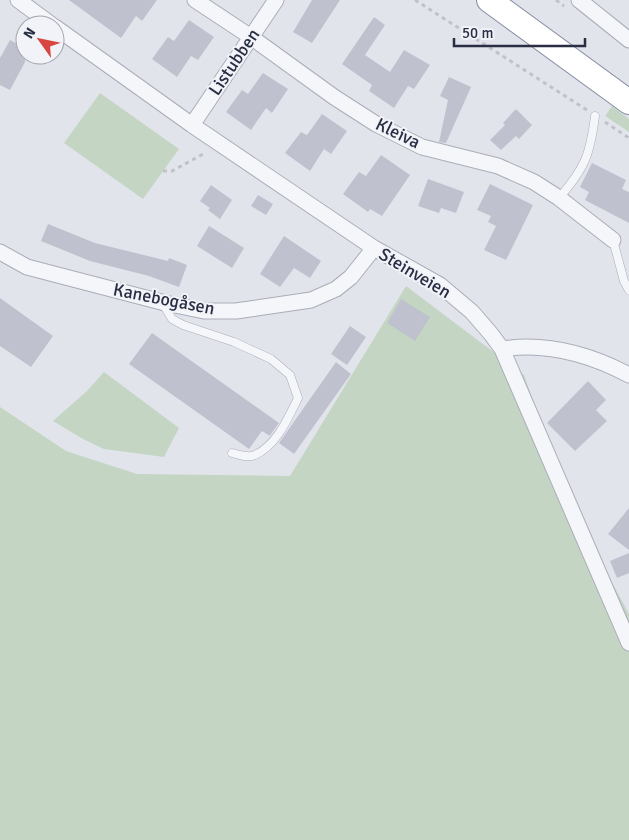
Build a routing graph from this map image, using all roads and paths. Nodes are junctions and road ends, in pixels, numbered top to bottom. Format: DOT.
graph roads {
  1 [pos="18,0"];
  2 [pos="195,0"];
  3 [pos="276,0"];
  4 [pos="415,0"];
  5 [pos="489,0"];
  6 [pos="579,0"];
  7 [pos="39,15"];
  8 [pos="65,34"];
  9 [pos="251,37"];
  10 [pos="629,40"];
  11 [pos="629,102"];
  12 [pos="595,116"];
  13 [pos="192,124"];
  14 [pos="629,138"];
  15 [pos="216,141"];
  16 [pos="163,171"];
  17 [pos="559,198"];
  18 [pos="613,240"];
  19 [pos="374,248"];
  20 [pos="0,252"];
  21 [pos="629,290"];
  22 [pos="165,303"];
  23 [pos="502,349"];
  24 [pos="629,375"];
  25 [pos="232,453"];
  26 [pos="629,643"];
  1 -- 7 [label="street, Steinveien"];
  2 -- 9 [label="street, Kleiva"];
  3 -- 9 [label="street, Listubben"];
  4 -- 12 [label="path"];
  5 -- 11 [label="highway"];
  6 -- 10 [label="street"];
  8 -- 13 [label="street, Steinveien"];
  9 -- 13 [label="street, Listubben"];
  9 -- 17 [label="street, Kleiva"];
  12 -- 14 [label="path"];
  12 -- 17 [label="lane"];
  13 -- 15 [label="street, Steinveien"];
  15 -- 16 [label="path"];
  15 -- 19 [label="street, Steinveien"];
  17 -- 18 [label="street, Kleiva"];
  18 -- 21 [label="lane"];
  19 -- 22 [label="street, Kanebogåsen"];
  19 -- 23 [label="street, Steinveien"];
  20 -- 22 [label="street, Kanebogåsen"];
  22 -- 25 [label="lane"];
  23 -- 24 [label="street"];
  23 -- 26 [label="street, Steinveien"];
}
